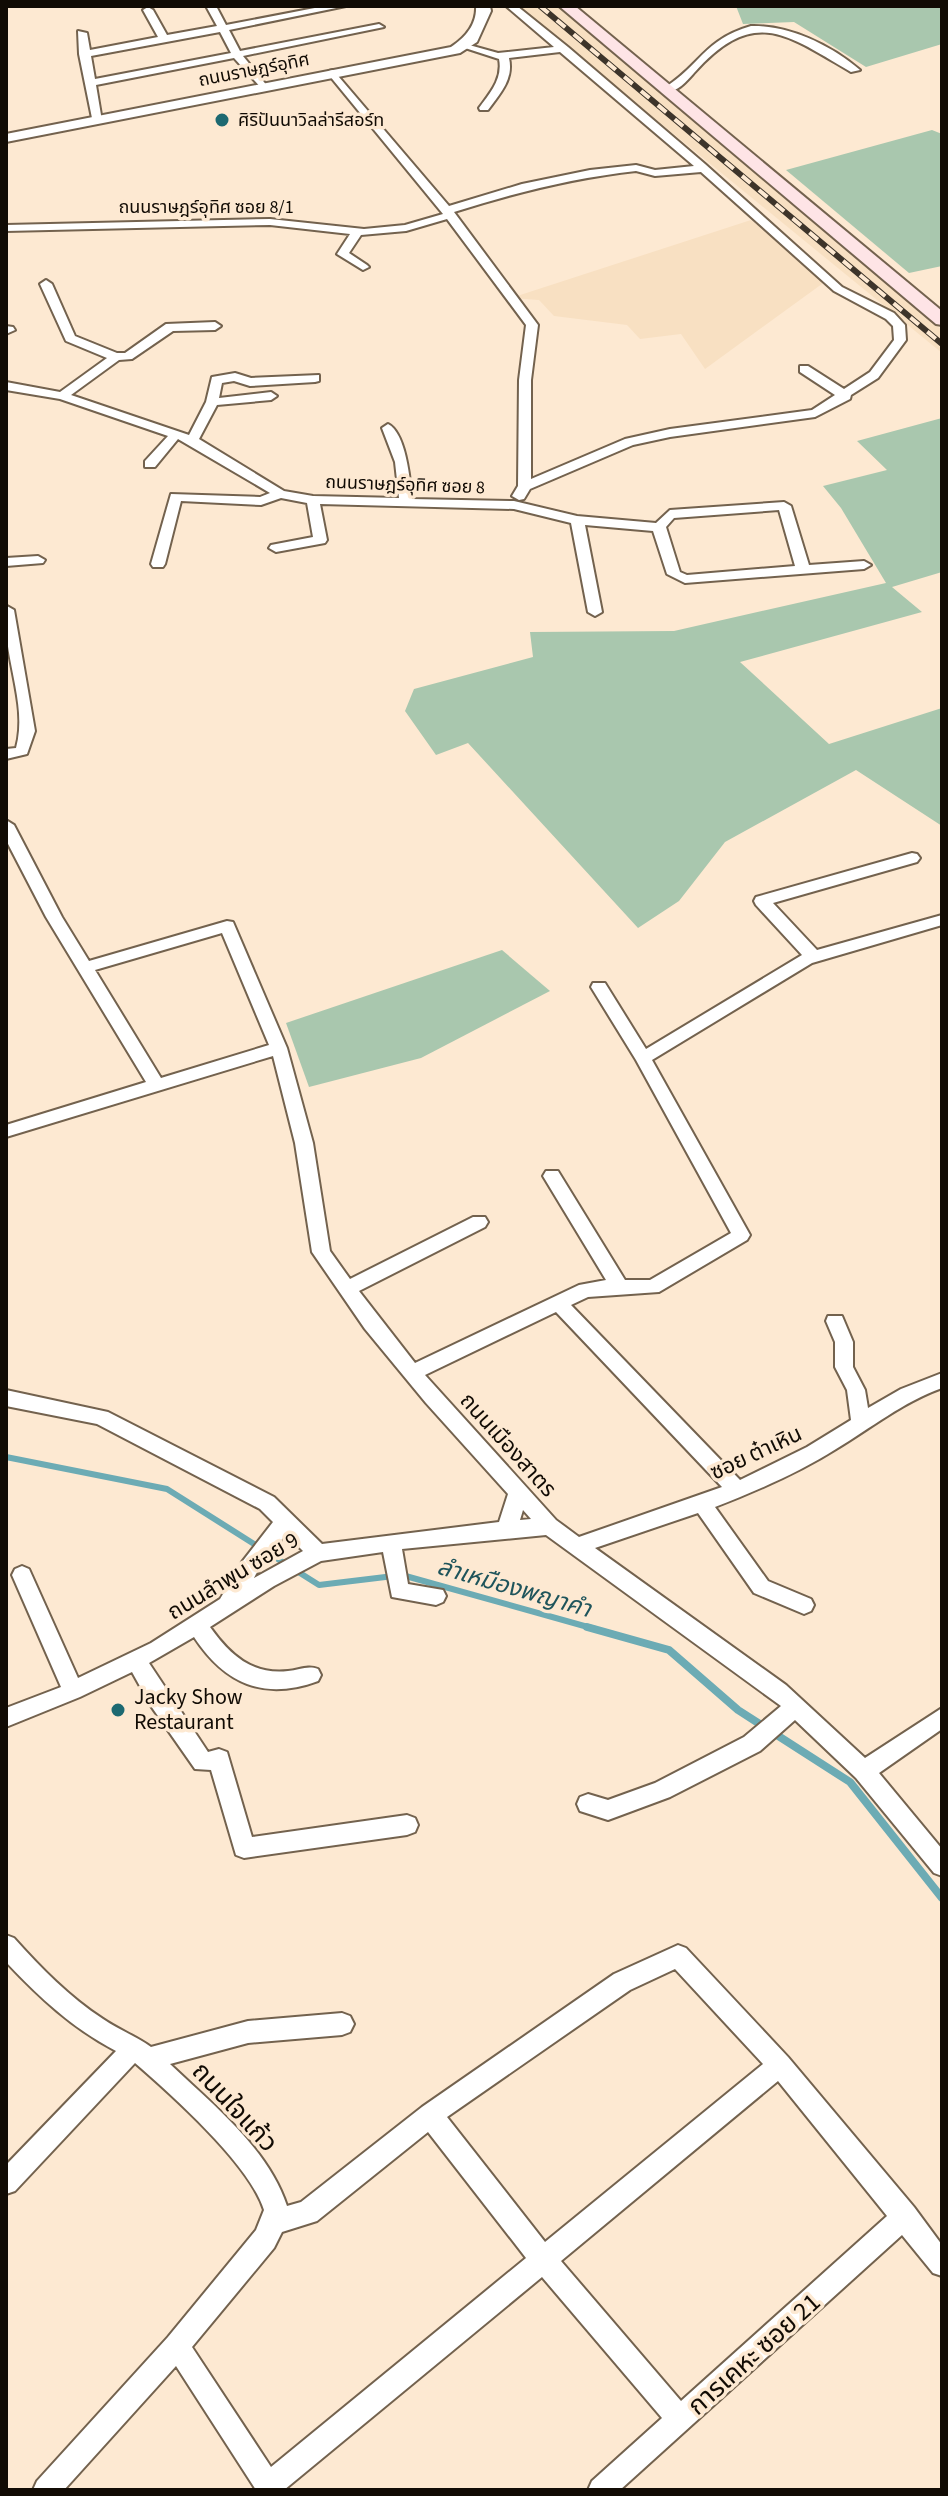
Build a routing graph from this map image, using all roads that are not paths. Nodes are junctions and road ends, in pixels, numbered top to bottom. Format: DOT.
graph roads {
  1 [pos="211,6"];
  2 [pos="341,6"];
  3 [pos="483,6"];
  4 [pos="511,6"];
  5 [pos="566,6"];
  6 [pos="148,10"];
  7 [pos="379,27"];
  8 [pos="225,28"];
  9 [pos="82,33"];
  10 [pos="164,39"];
  11 [pos="466,45"];
  12 [pos="564,49"];
  13 [pos="84,54"];
  14 [pos="237,55"];
  15 [pos="503,55"];
  16 [pos="855,70"];
  17 [pos="333,73"];
  18 [pos="90,83"];
  19 [pos="263,87"];
  20 [pos="668,90"];
  21 [pos="484,108"];
  22 [pos="97,121"];
  23 [pos="6,138"];
  24 [pos="703,168"];
  25 [pos="448,213"];
  26 [pos="6,228"];
  27 [pos="357,232"];
  28 [pos="363,267"];
  29 [pos="46,284"];
  30 [pos="941,318"];
  31 [pos="215,326"];
  32 [pos="116,357"];
  33 [pos="804,369"];
  34 [pos="315,378"];
  35 [pos="6,386"];
  36 [pos="62,396"];
  37 [pos="271,396"];
  38 [pos="846,396"];
  39 [pos="212,402"];
  40 [pos="388,428"];
  41 [pos="176,434"];
  42 [pos="192,440"];
  43 [pos="150,464"];
  44 [pos="525,486"];
  45 [pos="280,494"];
  46 [pos="313,500"];
  47 [pos="406,503"];
  48 [pos="514,505"];
  49 [pos="577,520"];
  50 [pos="659,527"];
  51 [pos="276,548"];
  52 [pos="38,560"];
  53 [pos="6,562"];
  54 [pos="158,564"];
  55 [pos="864,565"];
  56 [pos="803,569"];
  57 [pos="7,610"];
  58 [pos="595,612"];
  59 [pos="6,754"];
  60 [pos="6,825"];
  61 [pos="912,858"];
  62 [pos="942,920"];
  63 [pos="814,957"];
  64 [pos="84,968"];
  65 [pos="599,987"];
  66 [pos="279,1048"];
  67 [pos="643,1058"];
  68 [pos="157,1086"];
  69 [pos="8,1126"];
  70 [pos="552,1176"];
  71 [pos="479,1222"];
  72 [pos="620,1287"];
  73 [pos="348,1288"];
  74 [pos="558,1303"];
  75 [pos="835,1321"];
  76 [pos="412,1373"];
  77 [pos="942,1380"];
  78 [pos="6,1398"];
  79 [pos="861,1422"];
  80 [pos="738,1491"];
  81 [pos="518,1492"];
  82 [pos="702,1504"];
  83 [pos="285,1521"];
  84 [pos="549,1526"];
  85 [pos="507,1530"];
  86 [pos="391,1543"];
  87 [pos="579,1545"];
  88 [pos="318,1553"];
  89 [pos="22,1575"];
  90 [pos="436,1596"];
  91 [pos="804,1605"];
  92 [pos="226,1606"];
  93 [pos="197,1624"];
  94 [pos="137,1660"];
  95 [pos="311,1675"];
  96 [pos="73,1691"];
  97 [pos="791,1712"];
  98 [pos="942,1717"];
  99 [pos="6,1718"];
  100 [pos="864,1771"];
  101 [pos="588,1804"];
  102 [pos="407,1825"];
  103 [pos="942,1866"];
  104 [pos="6,1946"];
  105 [pos="342,2024"];
  106 [pos="142,2053"];
  107 [pos="780,2065"];
  108 [pos="430,2115"];
  109 [pos="6,2182"];
  110 [pos="905,2216"];
  111 [pos="274,2222"];
  112 [pos="543,2259"];
  113 [pos="942,2264"];
  114 [pos="177,2346"];
  115 [pos="681,2420"];
  116 [pos="617,2485"];
  117 [pos="270,2488"];
  118 [pos="46,2490"];
  1 -- 8 [label="street"];
  2 -- 8 [label="street"];
  3 -- 11 [label="street"];
  4 -- 12 [label="street"];
  5 -- 20 [label="main road"];
  6 -- 10 [label="street"];
  7 -- 14 [label="street"];
  8 -- 10 [label="street"];
  8 -- 14 [label="street"];
  9 -- 13 [label="street"];
  10 -- 13 [label="street"];
  11 -- 15 [label="street"];
  11 -- 17 [label="street, ถนนราษฎร์อุทิศ"];
  12 -- 15 [label="street"];
  12 -- 24 [label="street"];
  13 -- 18 [label="street"];
  14 -- 18 [label="street"];
  14 -- 19 [label="street"];
  15 -- 21 [label="street"];
  16 -- 20 [label="street"];
  17 -- 19 [label="street, ถนนราษฎร์อุทิศ"];
  17 -- 25 [label="street"];
  18 -- 22 [label="street"];
  19 -- 22 [label="street, ถนนราษฎร์อุทิศ"];
  20 -- 30 [label="main road"];
  22 -- 23 [label="street, ถนนราษฎร์อุทิศ"];
  24 -- 25 [label="street, ถนนราษฎร์อุทิศ ซอย 8/1"];
  24 -- 38 [label="street"];
  25 -- 27 [label="street, ถนนราษฎร์อุทิศ ซอย 8/1"];
  25 -- 44 [label="street"];
  26 -- 27 [label="street, ถนนราษฎร์อุทิศ ซอย 8/1"];
  27 -- 28 [label="street"];
  29 -- 32 [label="street"];
  31 -- 32 [label="street"];
  32 -- 36 [label="street"];
  33 -- 38 [label="street"];
  34 -- 39 [label="street"];
  35 -- 36 [label="street, ถนนราษฎร์อุทิศ ซอย 8"];
  36 -- 41 [label="street, ถนนราษฎร์อุทิศ ซอย 8"];
  37 -- 39 [label="street"];
  38 -- 44 [label="street"];
  39 -- 42 [label="street"];
  40 -- 47 [label="street"];
  41 -- 42 [label="street, ถนนราษฎร์อุทิศ ซอย 8"];
  41 -- 43 [label="street"];
  42 -- 45 [label="street, ถนนราษฎร์อุทิศ ซอย 8"];
  44 -- 48 [label="street, ถนนราษฎร์อุทิศ ซอย 8"];
  45 -- 46 [label="street, ถนนราษฎร์อุทิศ ซอย 8"];
  45 -- 54 [label="street"];
  46 -- 47 [label="street, ถนนราษฎร์อุทิศ ซอย 8"];
  46 -- 51 [label="street"];
  47 -- 48 [label="street, ถนนราษฎร์อุทิศ ซอย 8"];
  48 -- 49 [label="street"];
  49 -- 50 [label="street"];
  49 -- 58 [label="street"];
  50 -- 56 [label="street"];
  50 -- 56 [label="street"];
  52 -- 53 [label="street"];
  55 -- 56 [label="street"];
  57 -- 59 [label="street"];
  60 -- 64 [label="street"];
  61 -- 63 [label="street"];
  62 -- 63 [label="street"];
  63 -- 67 [label="street"];
  64 -- 66 [label="street, ถนนเมืองสาตร"];
  64 -- 68 [label="street"];
  65 -- 67 [label="street"];
  66 -- 68 [label="street"];
  66 -- 73 [label="street, ถนนเมืองสาตร"];
  67 -- 72 [label="street"];
  68 -- 69 [label="street"];
  70 -- 72 [label="street"];
  71 -- 73 [label="street"];
  72 -- 74 [label="street"];
  73 -- 76 [label="street, ถนนเมืองสาตร"];
  74 -- 76 [label="street"];
  74 -- 80 [label="street"];
  75 -- 79 [label="street"];
  76 -- 81 [label="street, ถนนเมืองสาตร"];
  77 -- 79 [label="street, ซอย ต๋าเหิน"];
  78 -- 83 [label="street"];
  79 -- 80 [label="street, ซอย ต๋าเหิน"];
  80 -- 82 [label="street, ซอย ต๋าเหิน"];
  81 -- 84 [label="street, ถนนเมืองสาตร"];
  81 -- 85 [label="street"];
  82 -- 87 [label="street, ซอย ต๋าเหิน"];
  82 -- 91 [label="street"];
  83 -- 88 [label="street"];
  83 -- 92 [label="street"];
  84 -- 85 [label="street, ถนนลำพูน ซอย 9"];
  84 -- 87 [label="street, ถนนเมืองสาตร"];
  85 -- 86 [label="street, ถนนลำพูน ซอย 9"];
  86 -- 88 [label="street, ถนนลำพูน ซอย 9"];
  86 -- 90 [label="street"];
  87 -- 97 [label="street, ถนนเมืองสาตร"];
  88 -- 92 [label="street, ถนนลำพูน ซอย 9"];
  89 -- 96 [label="street"];
  92 -- 93 [label="street, ถนนลำพูน ซอย 9"];
  93 -- 94 [label="street, ถนนลำพูน ซอย 9"];
  93 -- 95 [label="street"];
  94 -- 96 [label="street, ถนนลำพูน ซอย 9"];
  94 -- 102 [label="street"];
  96 -- 99 [label="street, ถนนลำพูน ซอย 9"];
  97 -- 100 [label="street, ถนนเมืองสาตร"];
  97 -- 101 [label="street"];
  98 -- 100 [label="street"];
  100 -- 103 [label="street, ถนนเมืองสาตร"];
  104 -- 106 [label="street, ถนนใจแก้ว"];
  105 -- 106 [label="street"];
  106 -- 109 [label="street"];
  106 -- 111 [label="street, ถนนใจแก้ว"];
  107 -- 108 [label="street"];
  107 -- 110 [label="street"];
  107 -- 112 [label="street"];
  108 -- 111 [label="street"];
  108 -- 112 [label="street"];
  110 -- 113 [label="street"];
  110 -- 115 [label="street, การเคหะ ซอย 21"];
  111 -- 114 [label="street"];
  112 -- 115 [label="street"];
  112 -- 117 [label="street"];
  114 -- 117 [label="street"];
  114 -- 118 [label="street"];
  115 -- 116 [label="street, การเคหะ ซอย 21"];
}
